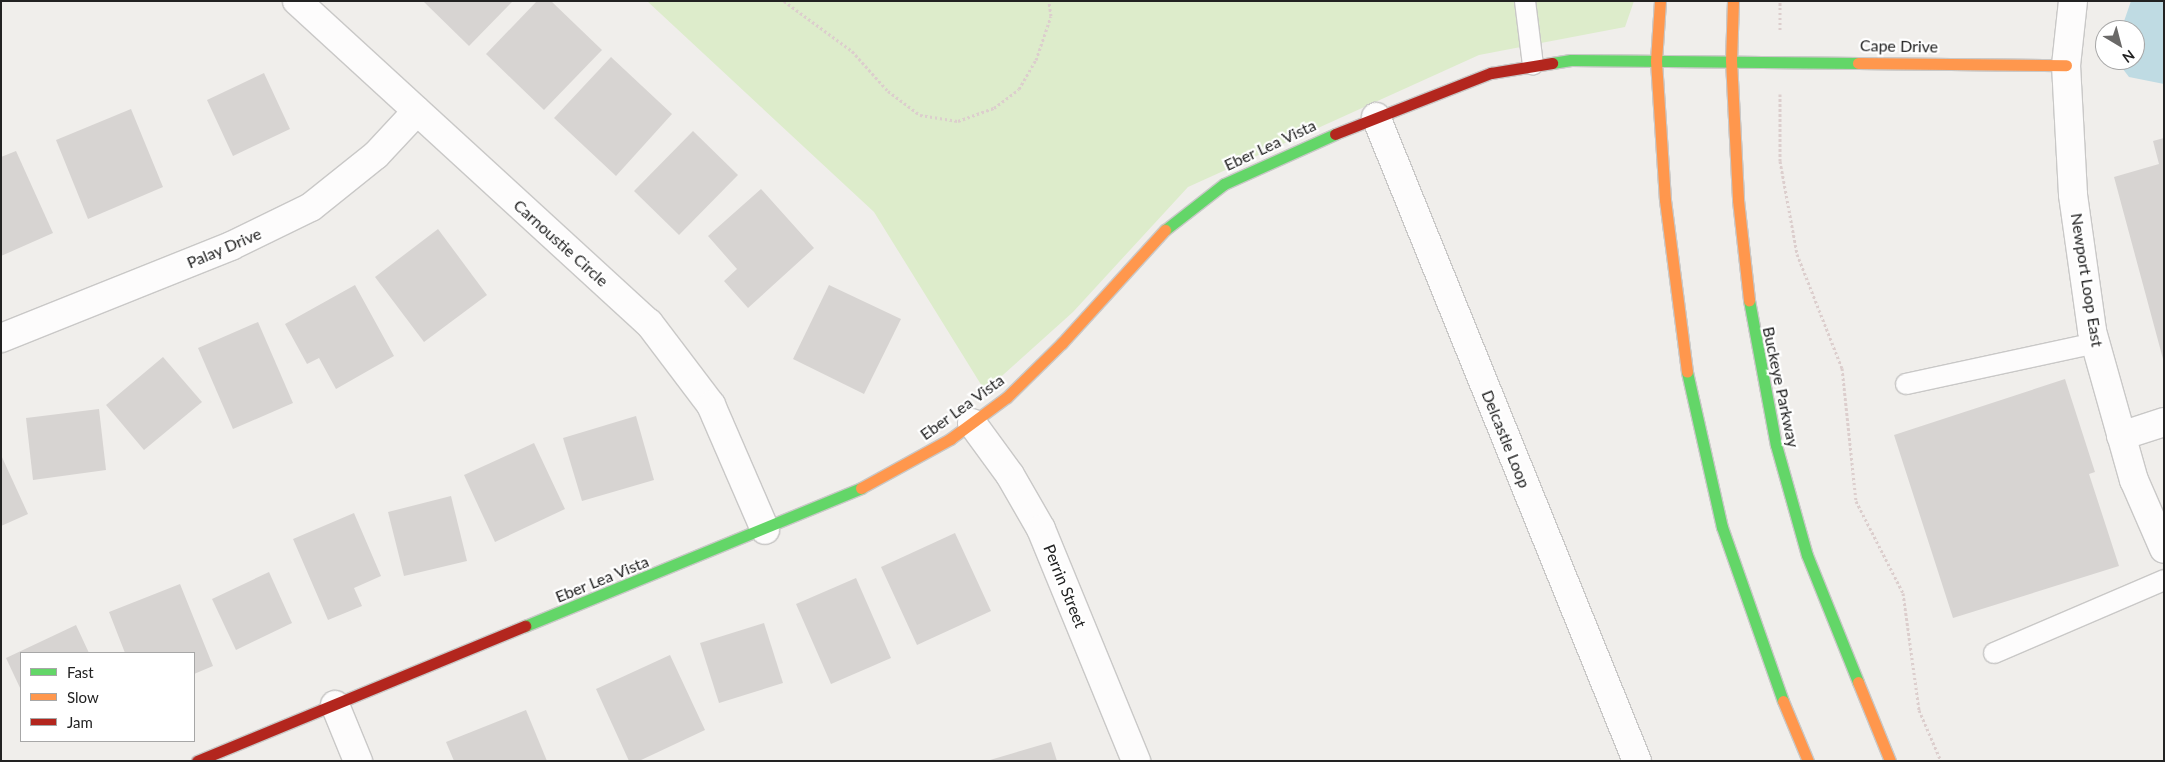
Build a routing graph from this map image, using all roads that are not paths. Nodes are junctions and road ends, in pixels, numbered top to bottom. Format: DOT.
graph roads {
  1 [pos="298,1"];
  2 [pos="1525,1"];
  3 [pos="1660,1"];
  4 [pos="1733,1"];
  5 [pos="2073,1"];
  6 [pos="1731,60"];
  7 [pos="1656,61"];
  8 [pos="1534,65"];
  9 [pos="2066,65"];
  10 [pos="417,111"];
  11 [pos="1376,117"];
  12 [pos="1,338"];
  13 [pos="2095,343"];
  14 [pos="1906,384"];
  15 [pos="2164,422"];
  16 [pos="972,423"];
  17 [pos="2121,436"];
  18 [pos="765,530"];
  19 [pos="2164,549"];
  20 [pos="2164,580"];
  21 [pos="1994,653"];
  22 [pos="335,705"];
  23 [pos="198,761"];
  24 [pos="358,761"];
  25 [pos="1136,761"];
  26 [pos="1637,761"];
  27 [pos="1808,761"];
  28 [pos="1890,761"];
  1 -- 10 [label="street, Carnoustie Circle"];
  2 -- 8 [label="lane"];
  3 -- 7 [label="street"];
  4 -- 6 [label="street, Buckeye Parkway"];
  5 -- 9 [label="street, Newport Loop East"];
  6 -- 7 [label="street, Eber Lea Vista"];
  6 -- 9 [label="street, Cape Drive"];
  6 -- 28 [label="street, Buckeye Parkway"];
  7 -- 8 [label="street, Eber Lea Vista"];
  7 -- 27 [label="street"];
  8 -- 11 [label="street, Eber Lea Vista"];
  9 -- 13 [label="street, Newport Loop East"];
  10 -- 12 [label="street, Palay Drive"];
  10 -- 18 [label="street, Carnoustie Circle"];
  11 -- 16 [label="street, Eber Lea Vista"];
  11 -- 26 [label="street, Delcastle Loop"];
  13 -- 14 [label="lane"];
  13 -- 17 [label="street, Newport Loop East"];
  15 -- 17 [label="street"];
  16 -- 18 [label="street, Eber Lea Vista"];
  16 -- 25 [label="street, Perrin Street"];
  17 -- 19 [label="street, Newport Loop East"];
  18 -- 22 [label="street, Eber Lea Vista"];
  20 -- 21 [label="lane"];
  22 -- 23 [label="street, Eber Lea Vista"];
  22 -- 24 [label="street"];
}
